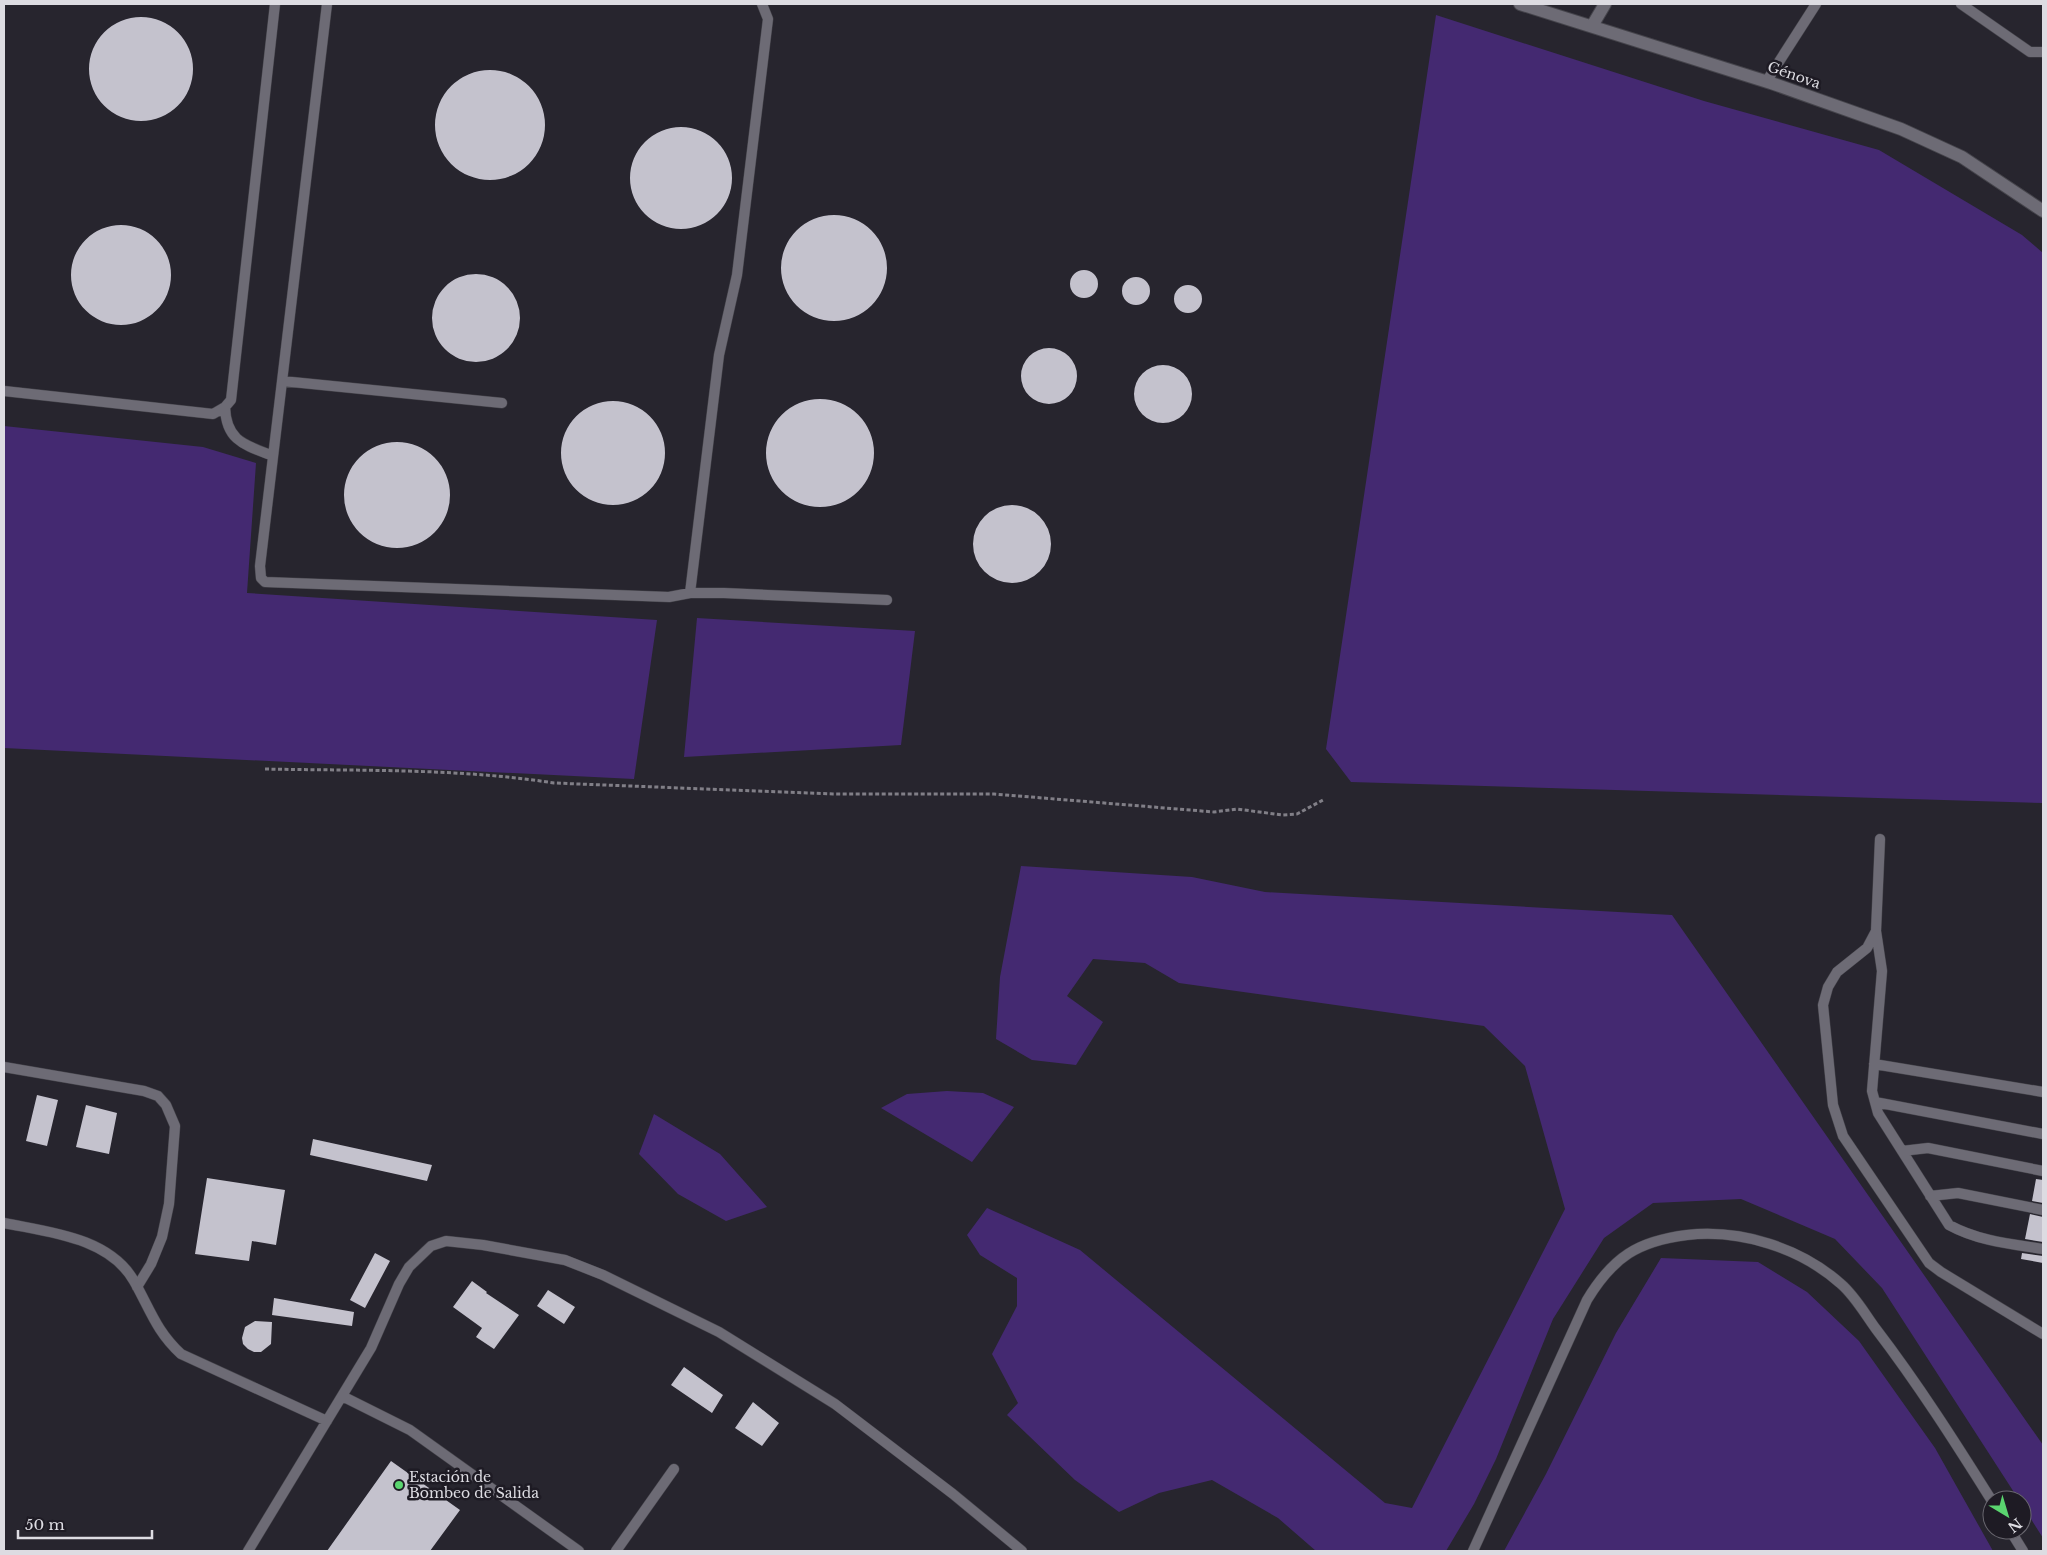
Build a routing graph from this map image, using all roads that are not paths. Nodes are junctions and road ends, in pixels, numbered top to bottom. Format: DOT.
graph roads {
  1 [pos="275,4"];
  2 [pos="327,4"];
  3 [pos="762,4"];
  4 [pos="1520,4"];
  5 [pos="1606,4"];
  6 [pos="1816,4"];
  7 [pos="1961,4"];
  8 [pos="1592,26"];
  9 [pos="2043,52"];
  10 [pos="1766,82"];
  11 [pos="2043,210"];
  12 [pos="282,381"];
  13 [pos="4,390"];
  14 [pos="502,404"];
  15 [pos="225,407"];
  16 [pos="273,456"];
  17 [pos="690,593"];
  18 [pos="888,600"];
  19 [pos="1880,839"];
  20 [pos="1876,931"];
  21 [pos="1874,1064"];
  22 [pos="4,1067"];
  23 [pos="2043,1092"];
  24 [pos="1875,1102"];
  25 [pos="2043,1134"];
  26 [pos="1902,1151"];
  27 [pos="2043,1171"];
  28 [pos="1930,1196"];
  29 [pos="2043,1210"];
  30 [pos="4,1223"];
  31 [pos="2043,1249"];
  32 [pos="137,1286"];
  33 [pos="2043,1334"];
  34 [pos="342,1396"];
  35 [pos="328,1421"];
  36 [pos="674,1469"];
  37 [pos="1985,1490"];
  38 [pos="2016,1540"];
  39 [pos="248,1551"];
  40 [pos="579,1551"];
  41 [pos="616,1551"];
  42 [pos="1022,1551"];
  43 [pos="1473,1551"];
  44 [pos="2023,1551"];
  1 -- 15 [label="lane"];
  2 -- 12 [label="lane"];
  3 -- 17 [label="lane"];
  4 -- 8 [label="street, Génova"];
  5 -- 8 [label="street"];
  6 -- 10 [label="lane"];
  7 -- 9 [label="lane"];
  8 -- 10 [label="street, Génova"];
  10 -- 11 [label="street, Génova"];
  12 -- 14 [label="lane"];
  12 -- 16 [label="lane"];
  13 -- 15 [label="lane"];
  15 -- 16 [label="lane"];
  16 -- 17 [label="lane"];
  17 -- 18 [label="lane"];
  19 -- 20 [label="lane"];
  20 -- 21 [label="lane"];
  20 -- 33 [label="lane"];
  21 -- 23 [label="lane"];
  21 -- 24 [label="lane"];
  22 -- 32 [label="lane"];
  24 -- 25 [label="lane"];
  24 -- 26 [label="lane"];
  26 -- 27 [label="lane"];
  26 -- 28 [label="lane"];
  28 -- 29 [label="lane"];
  28 -- 31 [label="lane"];
  30 -- 32 [label="lane"];
  32 -- 35 [label="lane"];
  34 -- 35 [label="lane"];
  34 -- 40 [label="lane"];
  34 -- 42 [label="lane"];
  35 -- 39 [label="lane"];
  36 -- 41 [label="lane"];
  37 -- 43 [label="lane"];
  38 -- 44 [label="lane"];
}
